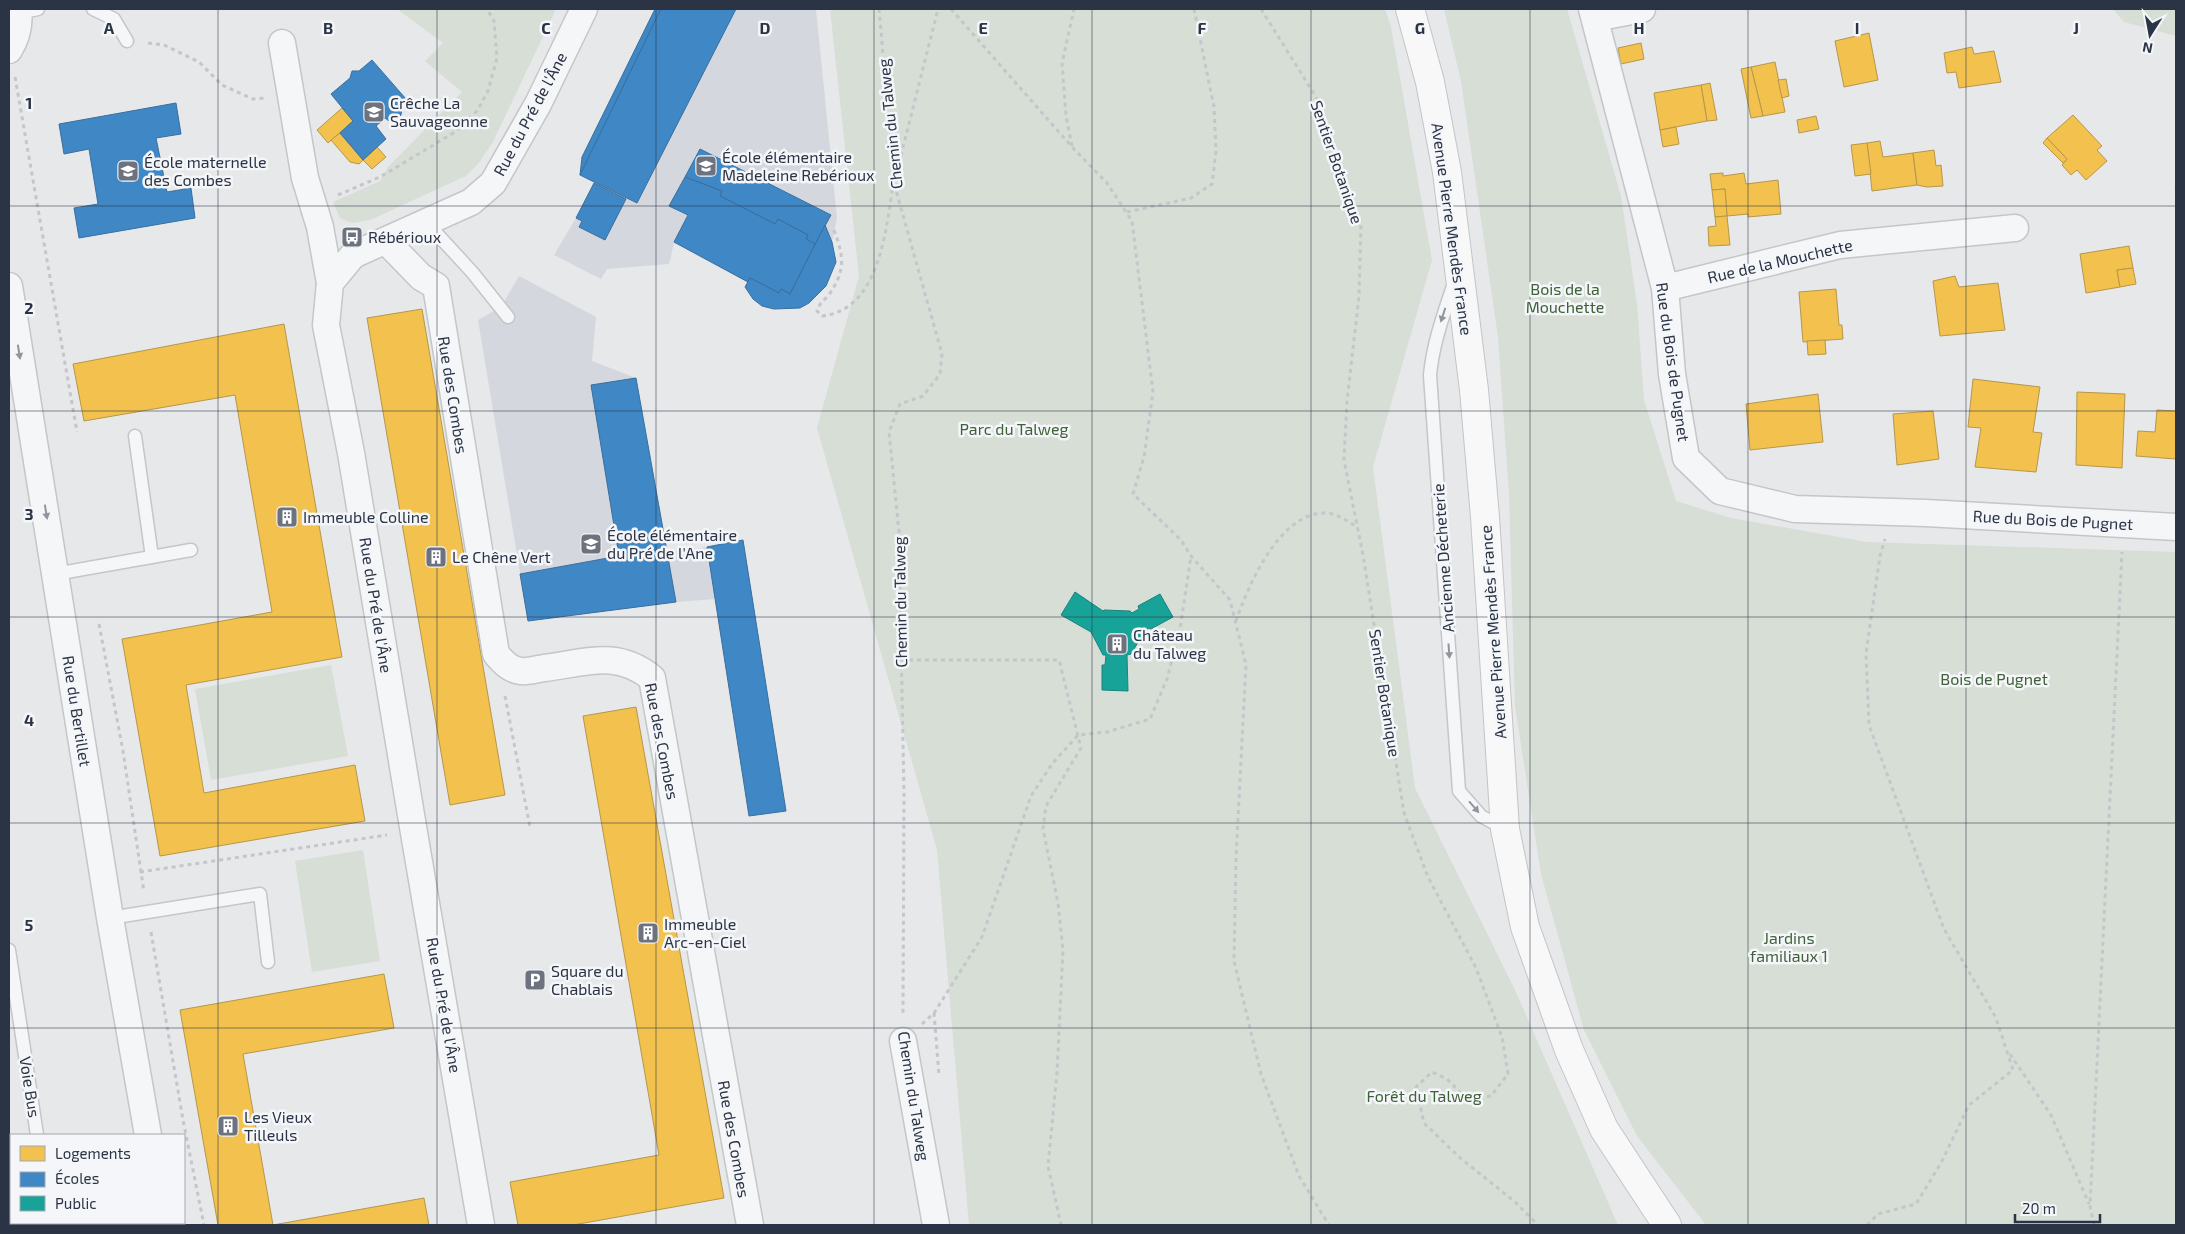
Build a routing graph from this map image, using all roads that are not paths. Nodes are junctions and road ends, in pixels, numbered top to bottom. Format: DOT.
graph roads {
  1 [pos="93,9"];
  2 [pos="584,9"];
  3 [pos="1410,9"];
  4 [pos="1642,9"];
  5 [pos="25,10"];
  6 [pos="1594,13"];
  7 [pos="127,41"];
  8 [pos="282,43"];
  9 [pos="9,50"];
  10 [pos="426,222"];
  11 [pos="2015,228"];
  12 [pos="386,241"];
  13 [pos="1459,269"];
  14 [pos="330,283"];
  15 [pos="9,286"];
  16 [pos="1665,288"];
  17 [pos="508,317"];
  18 [pos="134,436"];
  19 [pos="2176,527"];
  20 [pos="191,550"];
  21 [pos="152,557"];
  22 [pos="55,574"];
  23 [pos="1505,829"];
  24 [pos="110,918"];
  25 [pos="9,950"];
  26 [pos="268,962"];
  27 [pos="903,1041"];
  28 [pos="38,1134"];
  29 [pos="148,1134"];
  30 [pos="481,1225"];
  31 [pos="750,1225"];
  32 [pos="936,1225"];
  33 [pos="1667,1225"];
  1 -- 7 [label="lane"];
  2 -- 10 [label="street, Rue du Pré de l'Âne"];
  3 -- 13 [label="main road, Avenue Pierre Mendès France"];
  4 -- 6 [label="street"];
  5 -- 9 [label="street"];
  6 -- 16 [label="street, Rue du Bois de Pugnet"];
  8 -- 14 [label="street"];
  10 -- 12 [label="street, Rue du Pré de l'Âne"];
  10 -- 17 [label="lane"];
  11 -- 16 [label="street, Rue de la Mouchette"];
  12 -- 14 [label="street, Rue du Pré de l'Âne"];
  12 -- 31 [label="street, Rue des Combes"];
  13 -- 23 [label="main road, Avenue Pierre Mendès France"];
  13 -- 23 [label="lane, Ancienne Décheterie, one-way"];
  14 -- 30 [label="street, Rue du Pré de l'Âne"];
  15 -- 22 [label="street, Rue du Bertillet, one-way"];
  16 -- 19 [label="street, Rue du Bois de Pugnet"];
  18 -- 21 [label="lane"];
  20 -- 21 [label="lane"];
  21 -- 22 [label="lane"];
  22 -- 24 [label="street, Rue du Bertillet"];
  23 -- 33 [label="main road, Avenue Pierre Mendès France"];
  24 -- 26 [label="lane"];
  24 -- 29 [label="street, Rue du Bertillet"];
  25 -- 28 [label="lane, Voie Bus"];
  27 -- 32 [label="street, Chemin du Talweg"];
}
